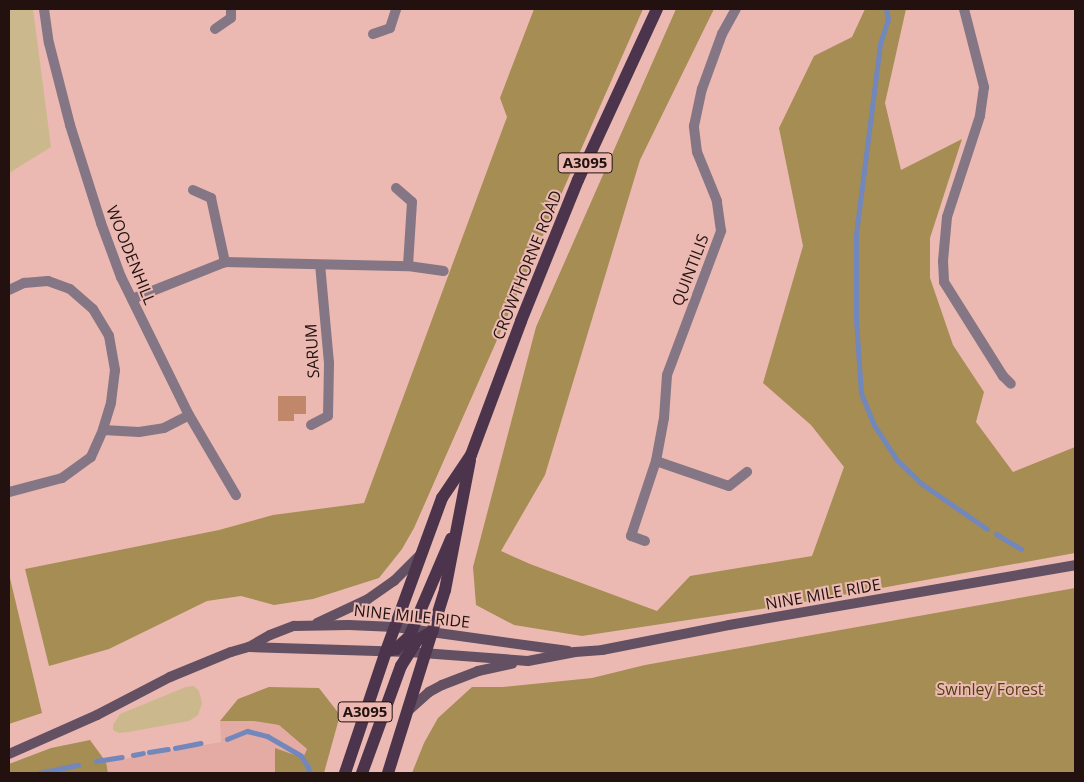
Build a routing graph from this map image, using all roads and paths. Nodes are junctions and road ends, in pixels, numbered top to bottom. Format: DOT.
graph roads {
  1 [pos="44,9"];
  2 [pos="231,9"];
  3 [pos="396,9"];
  4 [pos="657,9"];
  5 [pos="736,9"];
  6 [pos="964,9"];
  7 [pos="215,29"];
  8 [pos="373,34"];
  9 [pos="396,188"];
  10 [pos="193,190"];
  11 [pos="225,262"];
  12 [pos="320,265"];
  13 [pos="408,266"];
  14 [pos="444,271"];
  15 [pos="9,290"];
  16 [pos="132,299"];
  17 [pos="1011,384"];
  18 [pos="189,415"];
  19 [pos="311,425"];
  20 [pos="103,430"];
  21 [pos="471,455"];
  22 [pos="656,461"];
  23 [pos="747,472"];
  24 [pos="9,492"];
  25 [pos="236,495"];
  26 [pos="456,528"];
  27 [pos="644,541"];
  28 [pos="422,552"];
  29 [pos="1075,565"];
  30 [pos="311,625"];
  31 [pos="395,628"];
  32 [pos="412,629"];
  33 [pos="433,632"];
  34 [pos="249,647"];
  35 [pos="386,651"];
  36 [pos="409,652"];
  37 [pos="575,652"];
  38 [pos="427,654"];
  39 [pos="528,661"];
  40 [pos="408,710"];
  41 [pos="9,754"];
  42 [pos="345,773"];
  43 [pos="362,773"];
  44 [pos="388,773"];
  1 -- 16 [label="street, WOODENHILL"];
  2 -- 7 [label="street"];
  3 -- 8 [label="street"];
  4 -- 21 [label="main road, CROWTHORNE ROAD / A3095"];
  5 -- 22 [label="street, QUINTILIS"];
  6 -- 17 [label="street"];
  9 -- 13 [label="street"];
  10 -- 11 [label="street"];
  11 -- 12 [label="street"];
  11 -- 16 [label="street"];
  12 -- 13 [label="street"];
  12 -- 19 [label="street, SARUM"];
  13 -- 14 [label="street"];
  15 -- 20 [label="street"];
  16 -- 18 [label="street, WOODENHILL"];
  18 -- 20 [label="street"];
  18 -- 25 [label="street, WOODENHILL"];
  20 -- 24 [label="street"];
  21 -- 26 [label="main road, CROWTHORNE ROAD / A3095"];
  21 -- 28 [label="main road, CROWTHORNE ROAD / A3095"];
  22 -- 23 [label="street"];
  22 -- 27 [label="street, QUINTILIS"];
  26 -- 32 [label="main road"];
  26 -- 33 [label="main road, CROWTHORNE ROAD / A3095"];
  28 -- 30 [label="main road"];
  28 -- 31 [label="main road, CROWTHORNE ROAD / A3095"];
  29 -- 37 [label="main road, NINE MILE RIDE"];
  30 -- 31 [label="main road, NINE MILE RIDE"];
  30 -- 34 [label="main road, NINE MILE RIDE"];
  31 -- 32 [label="main road, NINE MILE RIDE"];
  31 -- 35 [label="main road, A3095"];
  32 -- 33 [label="main road, NINE MILE RIDE"];
  32 -- 35 [label="main road"];
  33 -- 36 [label="main road"];
  33 -- 37 [label="main road, NINE MILE RIDE"];
  33 -- 38 [label="main road, A3095"];
  34 -- 35 [label="main road, NINE MILE RIDE"];
  34 -- 41 [label="main road, NINE MILE RIDE"];
  35 -- 36 [label="main road, NINE MILE RIDE"];
  35 -- 42 [label="main road, A3095"];
  36 -- 38 [label="main road, NINE MILE RIDE"];
  36 -- 43 [label="main road"];
  37 -- 39 [label="main road, NINE MILE RIDE"];
  38 -- 39 [label="main road, NINE MILE RIDE"];
  38 -- 40 [label="main road, A3095"];
  39 -- 40 [label="main road"];
  40 -- 44 [label="main road, A3095"];
}
